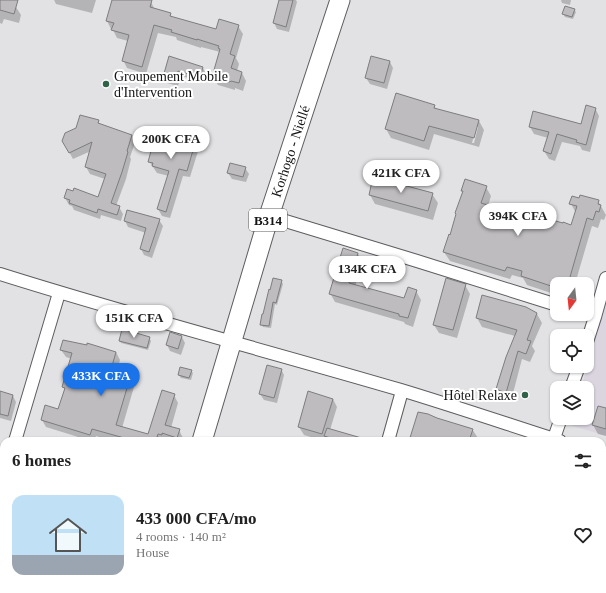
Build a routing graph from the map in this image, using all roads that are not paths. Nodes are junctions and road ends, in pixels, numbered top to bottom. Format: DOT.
graph roads {
  1 [pos="340,0"];
  2 [pos="269,216"];
  3 [pos="0,274"];
  4 [pos="606,278"];
  5 [pos="59,293"];
  6 [pos="550,303"];
  7 [pos="594,306"];
  8 [pos="231,341"];
  9 [pos="402,391"];
  10 [pos="559,425"];
  11 [pos="16,437"];
  12 [pos="203,437"];
  13 [pos="389,437"];
  14 [pos="547,437"];
  15 [pos="557,437"];
  1 -- 2 [label="main road, Korhogo - Niellé / B314"];
  2 -- 6 [label="street"];
  2 -- 8 [label="main road, Korhogo - Niellé / B314"];
  3 -- 5 [label="street"];
  4 -- 7 [label="street"];
  5 -- 8 [label="street"];
  5 -- 11 [label="street"];
  8 -- 9 [label="street"];
  8 -- 12 [label="main road, Korhogo - Niellé / B314"];
  9 -- 13 [label="street"];
  9 -- 14 [label="street"];
  10 -- 15 [label="street"];
}
